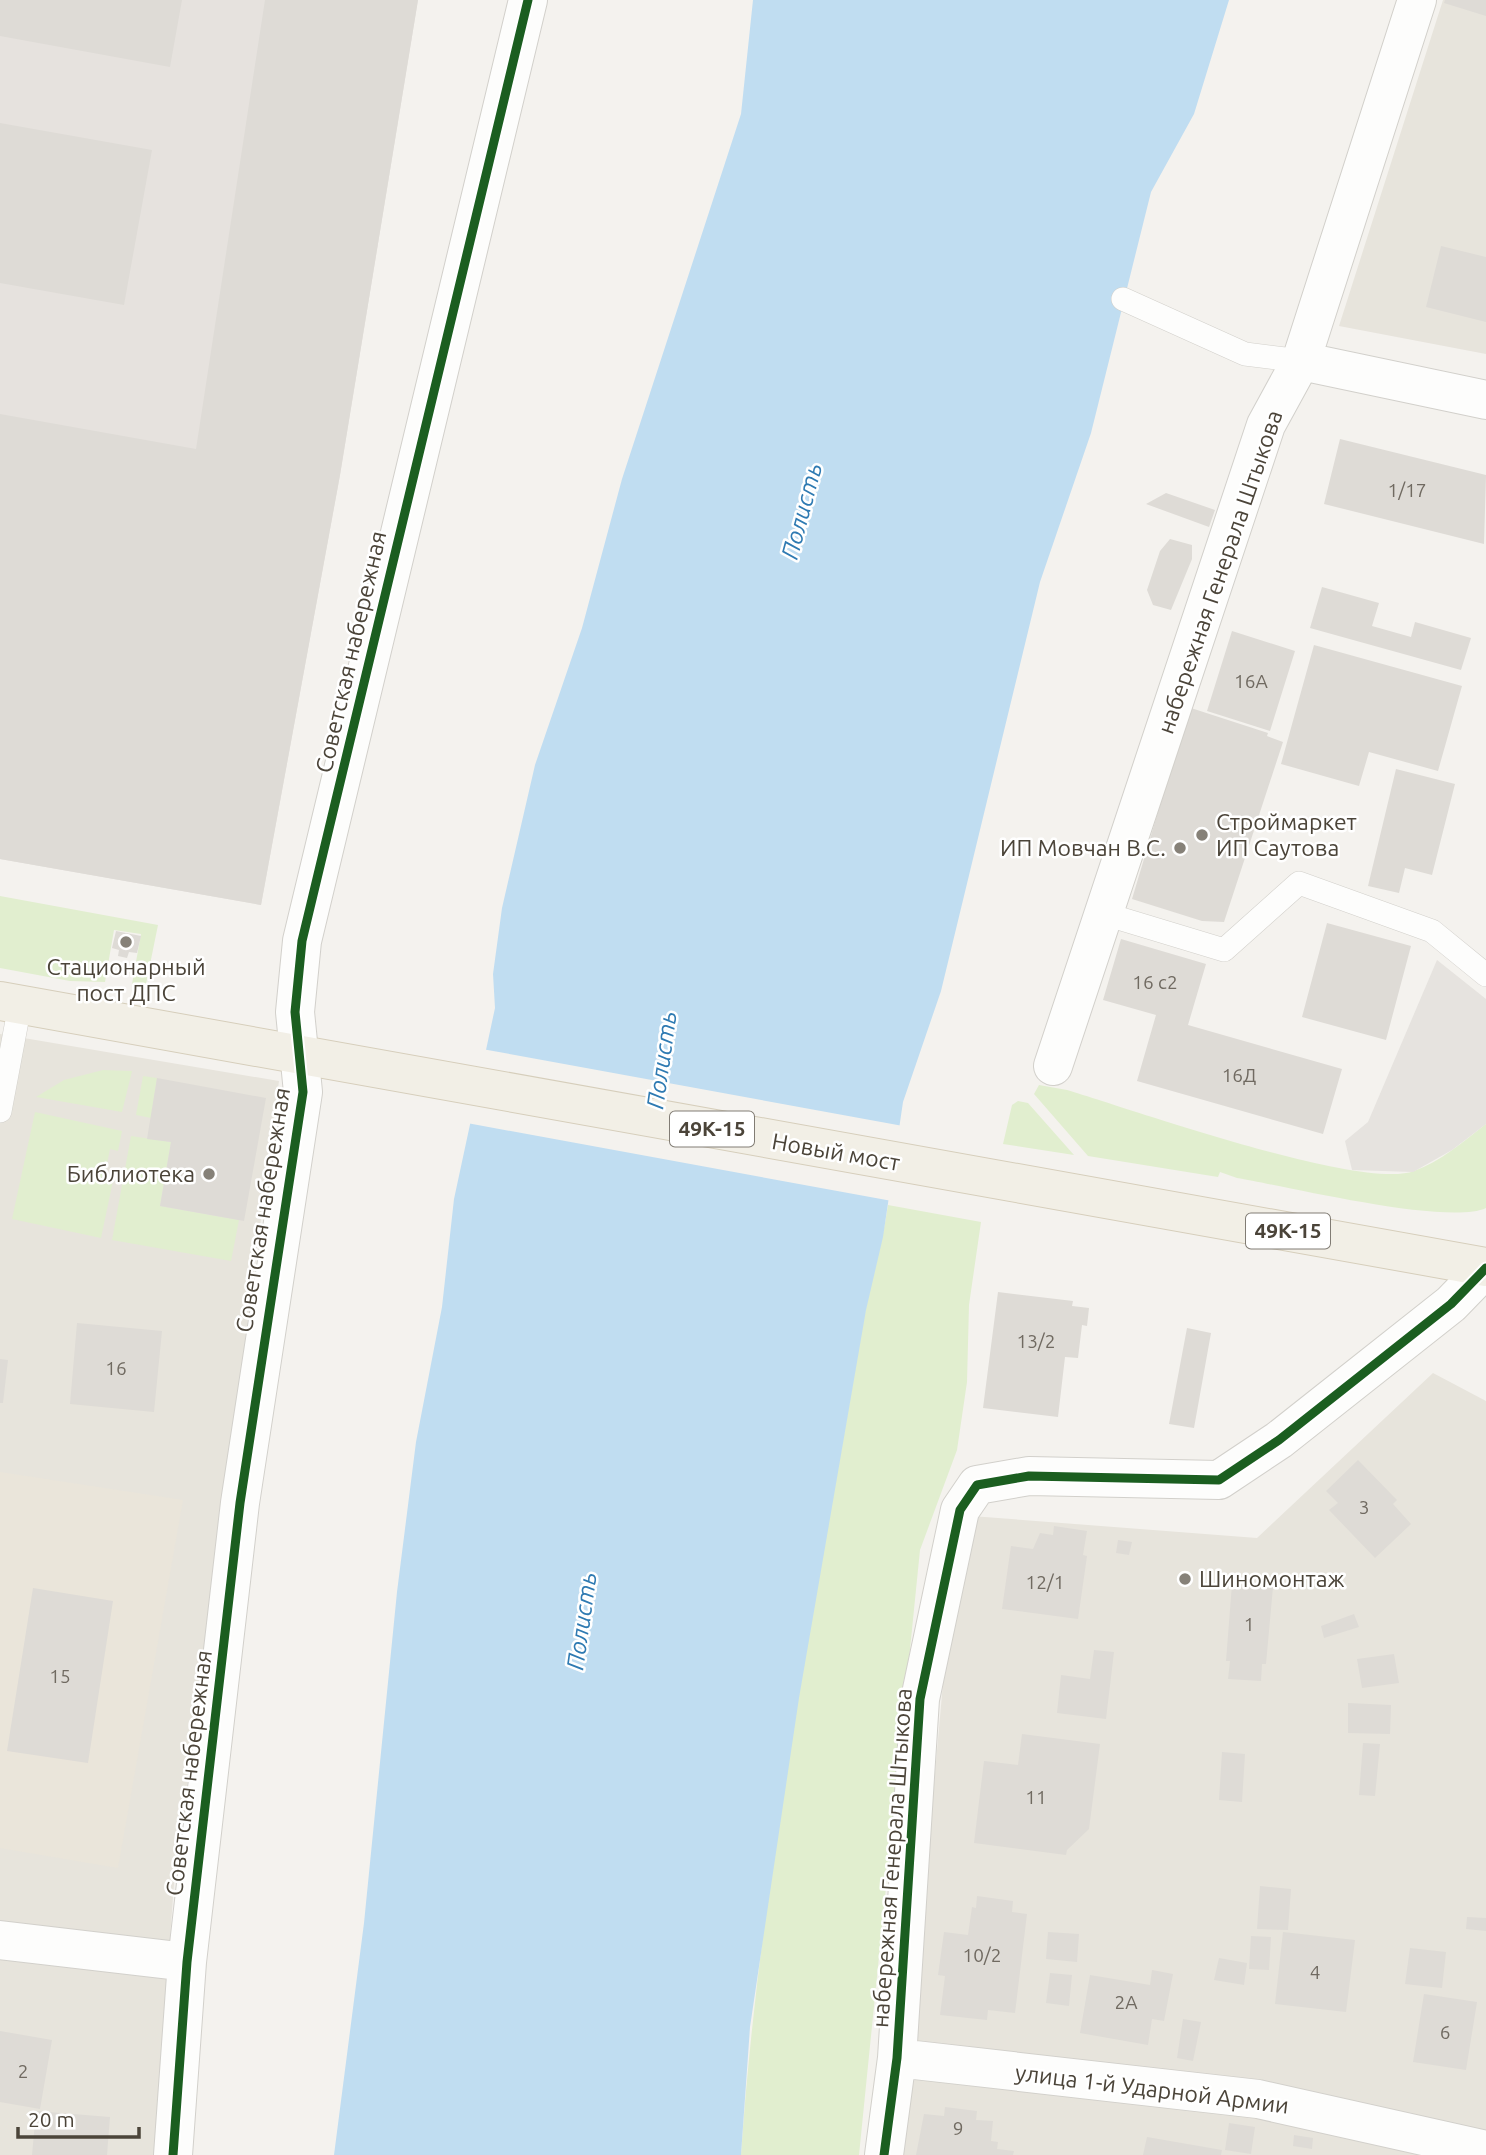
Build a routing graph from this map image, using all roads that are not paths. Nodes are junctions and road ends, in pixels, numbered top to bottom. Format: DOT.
graph roads {
  1 [pos="528,0"];
  2 [pos="1417,0"];
  3 [pos="1123,299"];
  4 [pos="1301,361"];
  5 [pos="1486,400"];
  6 [pos="1105,914"];
  7 [pos="1486,975"];
  8 [pos="10,1003"];
  9 [pos="318,1059"];
  10 [pos="1053,1066"];
  11 [pos="0,1111"];
  12 [pos="1486,1267"];
  13 [pos="0,1940"];
  14 [pos="187,1962"];
  15 [pos="897,2058"];
  16 [pos="1486,2150"];
  17 [pos="173,2155"];
  18 [pos="884,2155"];
  1 -- 9 [label="street, Советская набережная"];
  2 -- 4 [label="street, набережная Генерала Штыкова"];
  3 -- 4 [label="lane"];
  4 -- 5 [label="street"];
  4 -- 6 [label="street, набережная Генерала Штыкова"];
  6 -- 7 [label="lane"];
  6 -- 10 [label="street, набережная Генерала Штыкова"];
  8 -- 9 [label="main road, 49К-15"];
  8 -- 11 [label="lane"];
  9 -- 12 [label="main road, Новый мост / 49К-15"];
  9 -- 14 [label="street, Советская набережная"];
  12 -- 15 [label="street, набережная Генерала Штыкова"];
  13 -- 14 [label="street"];
  14 -- 17 [label="street, Советская набережная"];
  15 -- 16 [label="street, улица 1-й Ударной Армии"];
  15 -- 18 [label="street, набережная Генерала Штыкова"];
}
